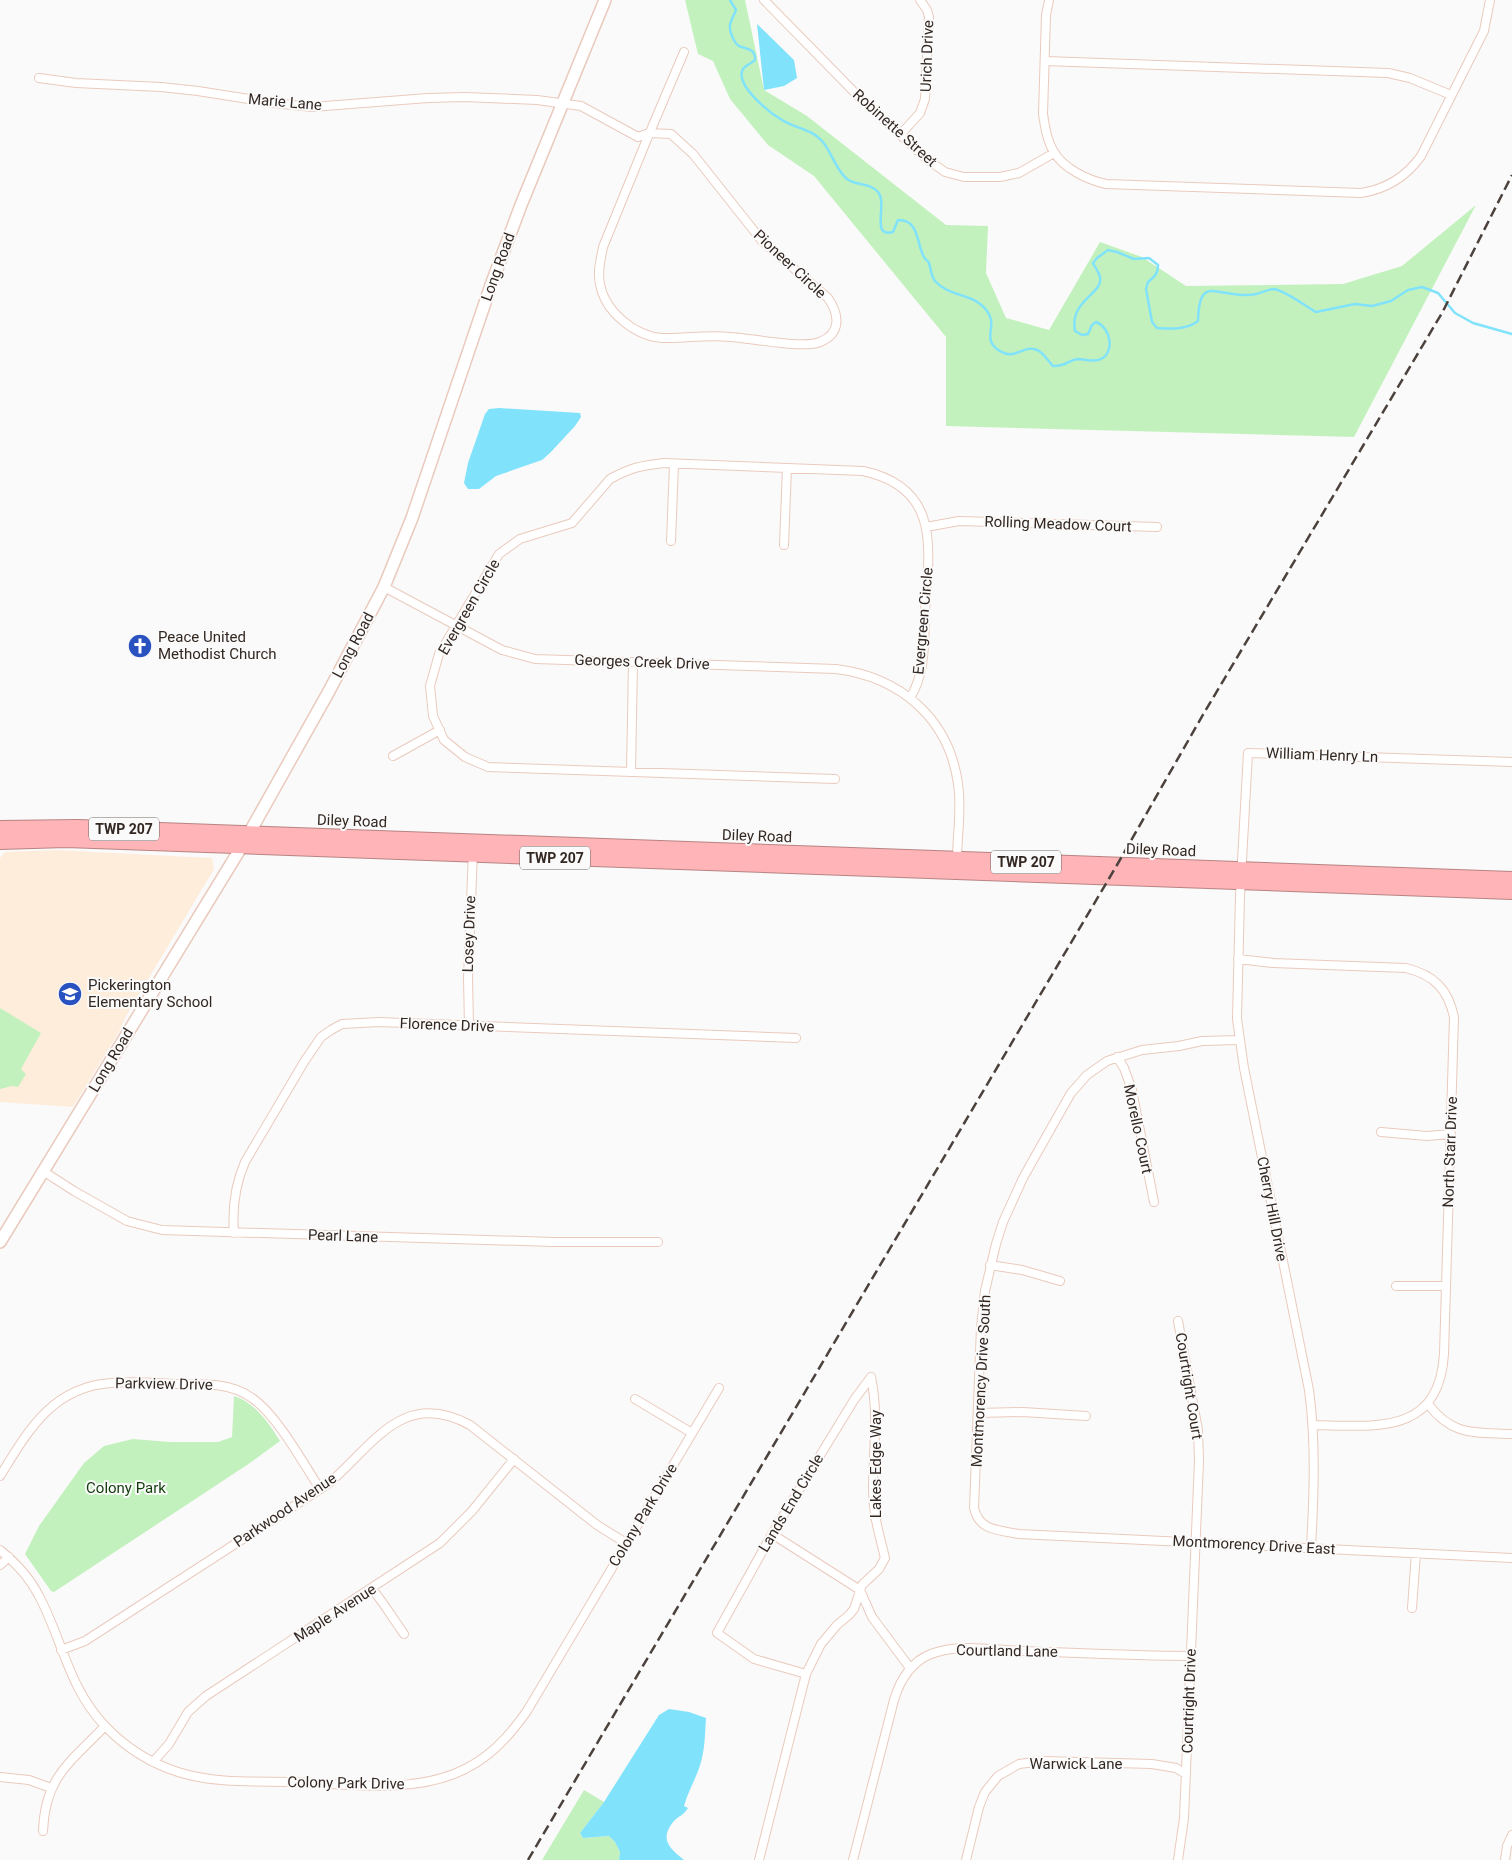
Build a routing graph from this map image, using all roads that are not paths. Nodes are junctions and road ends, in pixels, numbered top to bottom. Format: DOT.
graph roads {
  1 [pos="605,0"];
  2 [pos="764,0"];
  3 [pos="920,0"];
  4 [pos="1049,0"];
  5 [pos="1490,0"];
  6 [pos="684,52"];
  7 [pos="1045,61"];
  8 [pos="39,78"];
  9 [pos="1451,95"];
  10 [pos="562,103"];
  11 [pos="650,133"];
  12 [pos="900,135"];
  13 [pos="1054,153"];
  14 [pos="674,464"];
  15 [pos="787,468"];
  16 [pos="926,527"];
  17 [pos="1157,527"];
  18 [pos="671,541"];
  19 [pos="784,545"];
  20 [pos="384,587"];
  21 [pos="457,627"];
  22 [pos="632,662"];
  23 [pos="910,698"];
  24 [pos="440,730"];
  25 [pos="393,756"];
  26 [pos="1512,762"];
  27 [pos="631,772"];
  28 [pos="835,779"];
  29 [pos="0,828"];
  30 [pos="249,834"];
  31 [pos="0,842"];
  32 [pos="242,846"];
  33 [pos="473,848"];
  34 [pos="957,866"];
  35 [pos="1242,876"];
  36 [pos="1512,879"];
  37 [pos="1512,892"];
  38 [pos="1238,959"];
  39 [pos="468,1026"];
  40 [pos="796,1038"];
  41 [pos="1239,1040"];
  42 [pos="1117,1057"];
  43 [pos="1381,1132"];
  44 [pos="1451,1134"];
  45 [pos="43,1171"];
  46 [pos="1154,1202"];
  47 [pos="234,1233"];
  48 [pos="0,1242"];
  49 [pos="658,1242"];
  50 [pos="990,1265"];
  51 [pos="1060,1281"];
  52 [pos="1396,1286"];
  53 [pos="1446,1286"];
  54 [pos="1178,1321"];
  55 [pos="871,1377"];
  56 [pos="719,1388"];
  57 [pos="634,1399"];
  58 [pos="1428,1404"];
  59 [pos="978,1413"];
  60 [pos="1086,1416"];
  61 [pos="1313,1424"];
  62 [pos="692,1433"];
  63 [pos="1512,1434"];
  64 [pos="514,1459"];
  65 [pos="0,1476"];
  66 [pos="320,1489"];
  67 [pos="996,1529"];
  68 [pos="772,1534"];
  69 [pos="1196,1542"];
  70 [pos="626,1543"];
  71 [pos="1311,1547"];
  72 [pos="0,1550"];
  73 [pos="1416,1553"];
  74 [pos="9,1557"];
  75 [pos="1512,1558"];
  76 [pos="0,1565"];
  77 [pos="372,1589"];
  78 [pos="860,1590"];
  79 [pos="1412,1608"];
  80 [pos="404,1634"];
  81 [pos="61,1650"];
  82 [pos="1191,1656"];
  83 [pos="910,1668"];
  84 [pos="806,1674"];
  85 [pos="105,1726"];
  86 [pos="153,1762"];
  87 [pos="1186,1774"];
  88 [pos="0,1777"];
  89 [pos="51,1788"];
  90 [pos="43,1830"];
  91 [pos="1512,1835"];
  92 [pos="759,1860"];
  93 [pos="853,1860"];
  94 [pos="966,1860"];
  95 [pos="1178,1860"];
  96 [pos="1505,1860"];
  1 -- 10 [label="main road, Long Road"];
  2 -- 12 [label="street, Robinette Street"];
  3 -- 12 [label="street, Urich Drive"];
  4 -- 7 [label="street"];
  5 -- 9 [label="street"];
  6 -- 11 [label="street"];
  7 -- 9 [label="street"];
  7 -- 13 [label="street"];
  8 -- 10 [label="street, Marie Lane"];
  9 -- 13 [label="street"];
  10 -- 11 [label="street, Pioneer Circle"];
  10 -- 20 [label="main road, Long Road"];
  11 -- 11 [label="street, Pioneer Circle"];
  12 -- 13 [label="street, Robinette Street"];
  14 -- 15 [label="street, Evergreen Circle"];
  14 -- 18 [label="street"];
  14 -- 21 [label="street, Evergreen Circle"];
  15 -- 16 [label="street, Evergreen Circle"];
  15 -- 19 [label="street"];
  16 -- 17 [label="street, Rolling Meadow Court"];
  16 -- 23 [label="street, Evergreen Circle"];
  20 -- 21 [label="street, Georges Creek Drive"];
  20 -- 30 [label="main road, Long Road"];
  21 -- 22 [label="street, Georges Creek Drive"];
  21 -- 24 [label="street, Evergreen Circle"];
  22 -- 23 [label="street, Georges Creek Drive"];
  22 -- 27 [label="street"];
  23 -- 34 [label="street"];
  24 -- 25 [label="street"];
  24 -- 27 [label="street, Evergreen Circle"];
  26 -- 35 [label="street, William Henry Ln"];
  27 -- 28 [label="street, Evergreen Circle"];
  29 -- 30 [label="highway, Diley Road / TWP 207"];
  30 -- 32 [label="main road, Long Road"];
  30 -- 33 [label="highway, Diley Road / TWP 207"];
  31 -- 32 [label="highway, Diley Road / TWP 207"];
  32 -- 33 [label="highway, Diley Road / TWP 207"];
  32 -- 45 [label="main road, Long Road"];
  33 -- 34 [label="highway, Diley Road / TWP 207"];
  33 -- 39 [label="street, Losey Drive"];
  34 -- 35 [label="highway, Diley Road / TWP 207"];
  35 -- 36 [label="highway, Diley Road / TWP 207"];
  35 -- 37 [label="highway, Diley Road / TWP 207"];
  35 -- 38 [label="street, Cherry Hill Drive"];
  38 -- 41 [label="street, Cherry Hill Drive"];
  38 -- 44 [label="street, North Starr Drive"];
  39 -- 40 [label="street, Florence Drive"];
  39 -- 47 [label="street, Florence Drive"];
  41 -- 42 [label="street, Montmorency Drive South"];
  41 -- 61 [label="street, Cherry Hill Drive"];
  42 -- 46 [label="street, Morello Court"];
  42 -- 50 [label="street, Montmorency Drive South"];
  43 -- 44 [label="street"];
  44 -- 53 [label="street, North Starr Drive"];
  45 -- 47 [label="street, Pearl Lane"];
  45 -- 48 [label="main road, Long Road"];
  47 -- 49 [label="street, Pearl Lane"];
  50 -- 51 [label="street"];
  50 -- 59 [label="street, Montmorency Drive South"];
  52 -- 53 [label="street"];
  53 -- 58 [label="street, North Starr Drive"];
  54 -- 69 [label="street, Courtright Court"];
  55 -- 68 [label="street, Lands End Circle"];
  55 -- 78 [label="street, Lakes Edge Way"];
  56 -- 62 [label="street, Colony Park Drive"];
  57 -- 62 [label="street"];
  58 -- 61 [label="street, North Starr Drive"];
  58 -- 63 [label="street"];
  59 -- 60 [label="street"];
  59 -- 67 [label="street, Montmorency Drive South"];
  61 -- 71 [label="street, Cherry Hill Drive"];
  62 -- 70 [label="street, Colony Park Drive"];
  64 -- 66 [label="street, Parkwood Avenue"];
  64 -- 70 [label="street, Parkwood Avenue"];
  64 -- 77 [label="street, Maple Avenue"];
  65 -- 66 [label="street, Parkview Drive"];
  66 -- 81 [label="street, Parkwood Avenue"];
  67 -- 69 [label="street, Montmorency Drive East"];
  68 -- 78 [label="street"];
  68 -- 84 [label="street, Lands End Circle"];
  69 -- 71 [label="street, Montmorency Drive East"];
  69 -- 82 [label="street, Courtright Drive"];
  70 -- 86 [label="street, Colony Park Drive"];
  71 -- 73 [label="street, Montmorency Drive East"];
  72 -- 74 [label="street, Colony Park Drive"];
  73 -- 75 [label="street, Montmorency Drive East"];
  73 -- 79 [label="street"];
  74 -- 76 [label="street"];
  74 -- 81 [label="street, Colony Park Drive"];
  77 -- 80 [label="street"];
  77 -- 86 [label="street, Maple Avenue"];
  78 -- 83 [label="street"];
  78 -- 84 [label="street, Lakes Edge Way"];
  81 -- 85 [label="street, Colony Park Drive"];
  82 -- 83 [label="street, Courtland Lane"];
  82 -- 87 [label="street, Courtright Drive"];
  83 -- 93 [label="street, Courtland Lane"];
  84 -- 92 [label="street, Lakes Edge Way"];
  85 -- 86 [label="street, Colony Park Drive"];
  85 -- 89 [label="street"];
  87 -- 94 [label="street, Warwick Lane"];
  87 -- 95 [label="street, Courtright Drive"];
  88 -- 89 [label="street"];
  89 -- 90 [label="street"];
  91 -- 96 [label="street"];
}
